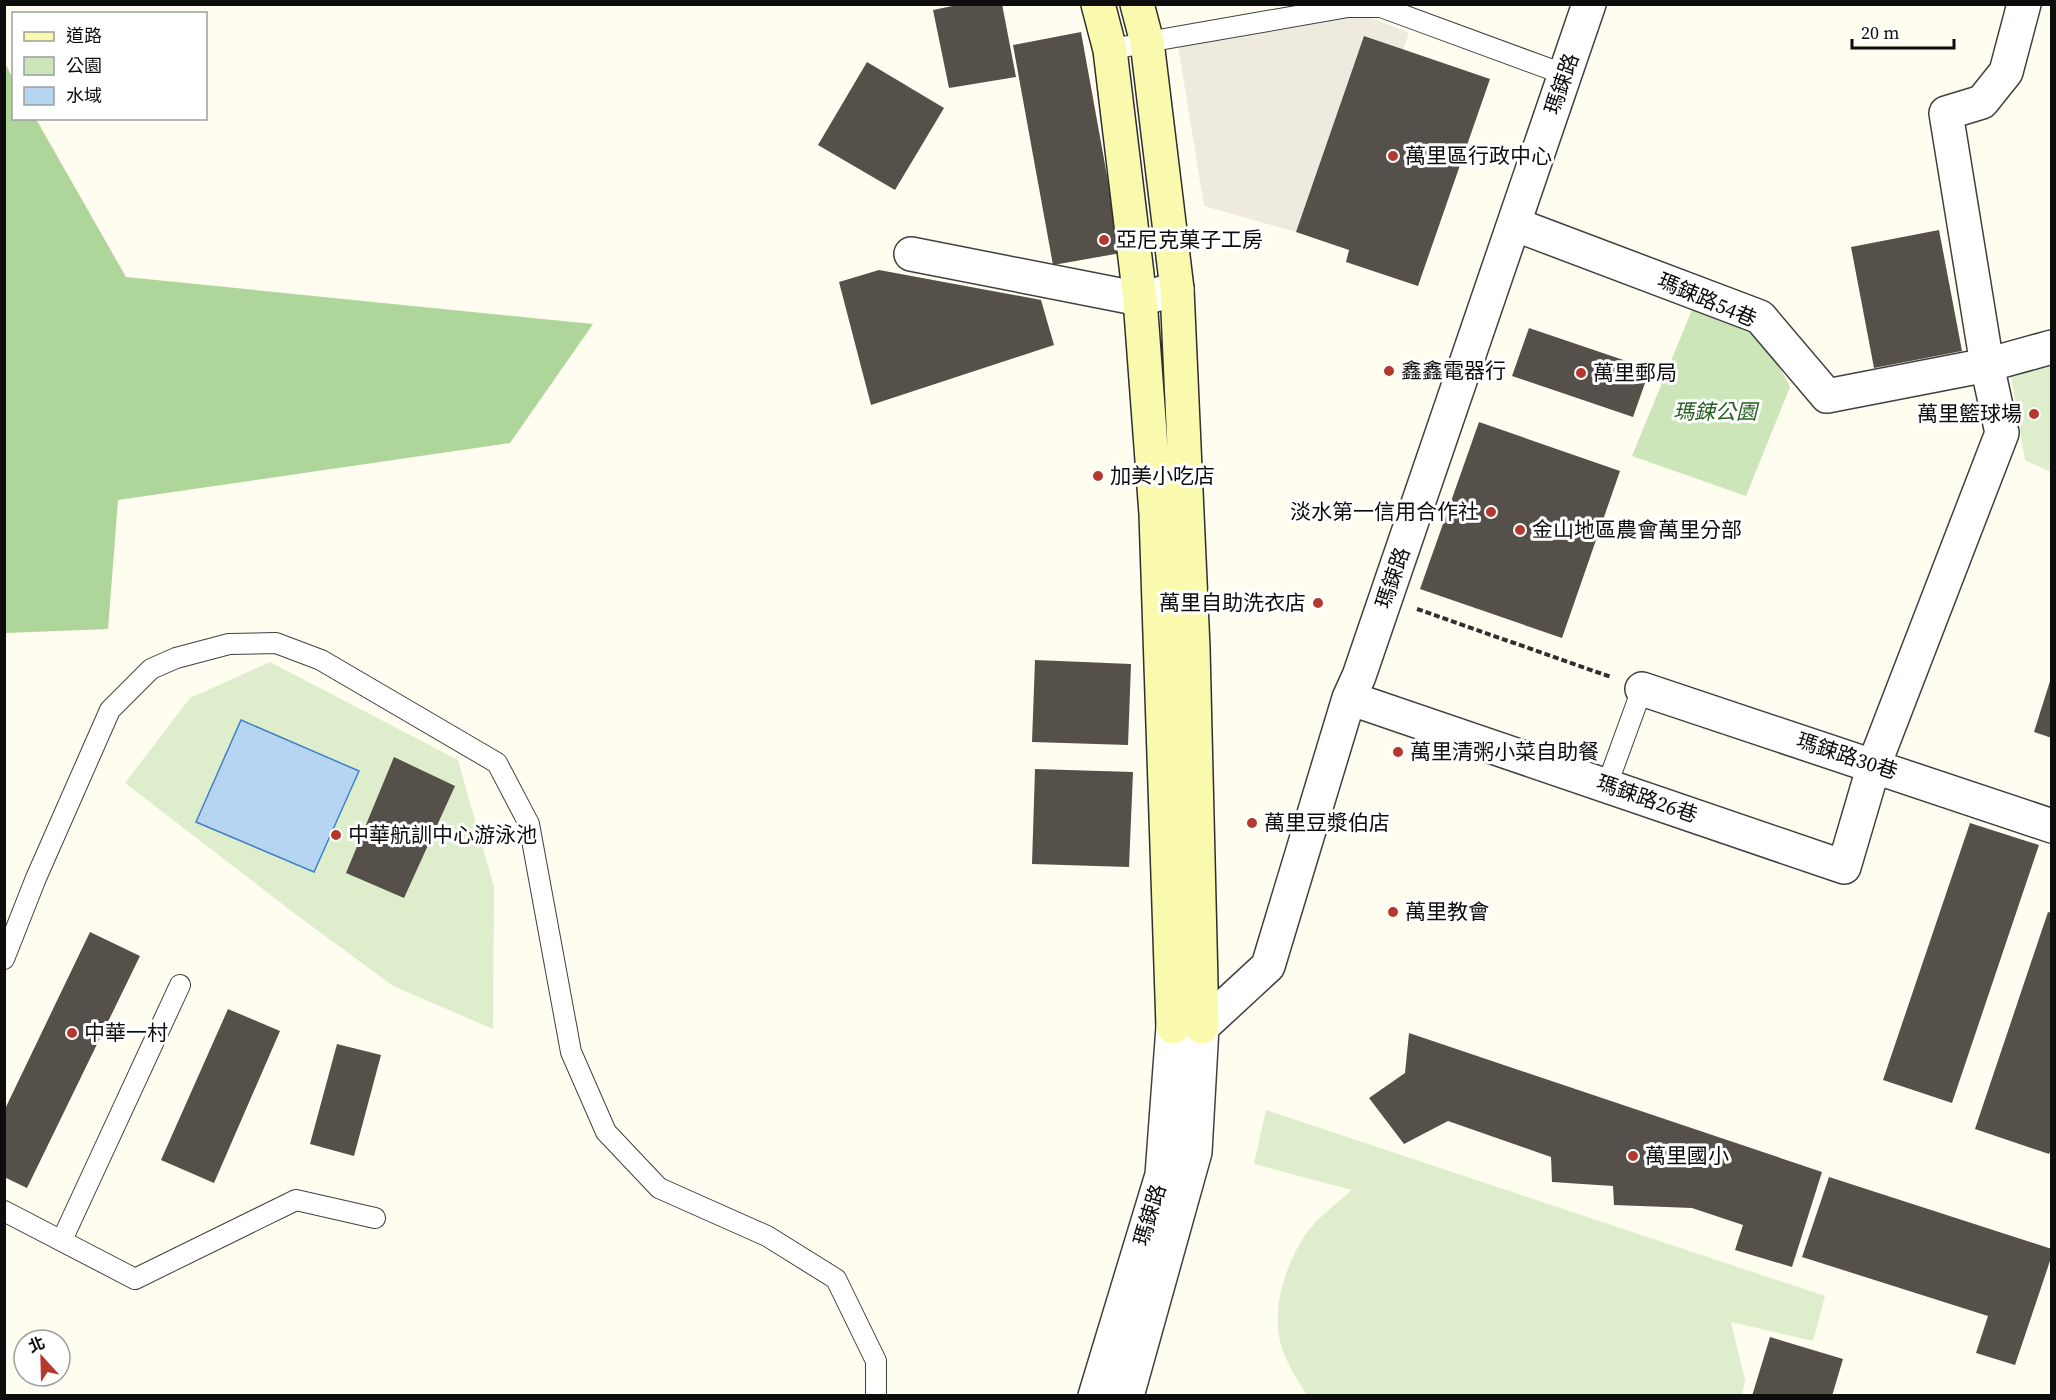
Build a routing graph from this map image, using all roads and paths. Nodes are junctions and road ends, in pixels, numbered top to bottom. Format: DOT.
graph roads {
  1 [pos="1098,4"];
  2 [pos="1137,4"];
  3 [pos="1589,4"];
  4 [pos="2024,4"];
  5 [pos="1147,42"];
  6 [pos="1110,50"];
  7 [pos="1566,75"];
  8 [pos="1514,224"];
  9 [pos="911,254"];
  10 [pos="1177,289"];
  11 [pos="1140,299"];
  12 [pos="2052,347"];
  13 [pos="1987,365"];
  14 [pos="1386,598"];
  15 [pos="1642,688"];
  16 [pos="1349,698"];
  17 [pos="1874,765"];
  18 [pos="1607,785"];
  19 [pos="2052,826"];
  20 [pos="4,959"];
  21 [pos="180,985"];
  22 [pos="1187,1027"];
  23 [pos="4,1211"];
  24 [pos="375,1218"];
  25 [pos="62,1240"];
  26 [pos="876,1395"];
  27 [pos="1095,1395"];
  28 [pos="1127,1395"];
  1 -- 6 [label="street, 瑪鋉路"];
  2 -- 5 [label="street, 瑪鋉路"];
  3 -- 7 [label="street, 瑪鋉路"];
  4 -- 13 [label="street"];
  5 -- 6 [label="lane"];
  5 -- 7 [label="lane"];
  5 -- 10 [label="street, 瑪鋉路"];
  6 -- 11 [label="street, 瑪鋉路"];
  7 -- 8 [label="street, 瑪鋉路"];
  8 -- 13 [label="street, 瑪鋉路54巷"];
  8 -- 14 [label="street, 瑪鋉路"];
  9 -- 11 [label="street"];
  10 -- 11 [label="street"];
  10 -- 22 [label="street, 瑪鋉路"];
  11 -- 22 [label="street, 瑪鋉路"];
  12 -- 13 [label="street, 瑪鋉路54巷"];
  13 -- 17 [label="street"];
  14 -- 15 [label="path"];
  14 -- 16 [label="street, 瑪鋉路"];
  15 -- 17 [label="street, 瑪鋉路30巷"];
  15 -- 18 [label="lane"];
  16 -- 18 [label="street, 瑪鋉路26巷"];
  16 -- 22 [label="street, 瑪鋉路"];
  17 -- 18 [label="street, 瑪鋉路26巷"];
  17 -- 19 [label="street, 瑪鋉路30巷"];
  20 -- 26 [label="lane"];
  21 -- 25 [label="lane"];
  22 -- 27 [label="street, 瑪鋉路"];
  22 -- 28 [label="street, 瑪鋉路"];
  23 -- 25 [label="lane"];
  24 -- 25 [label="lane"];
}
